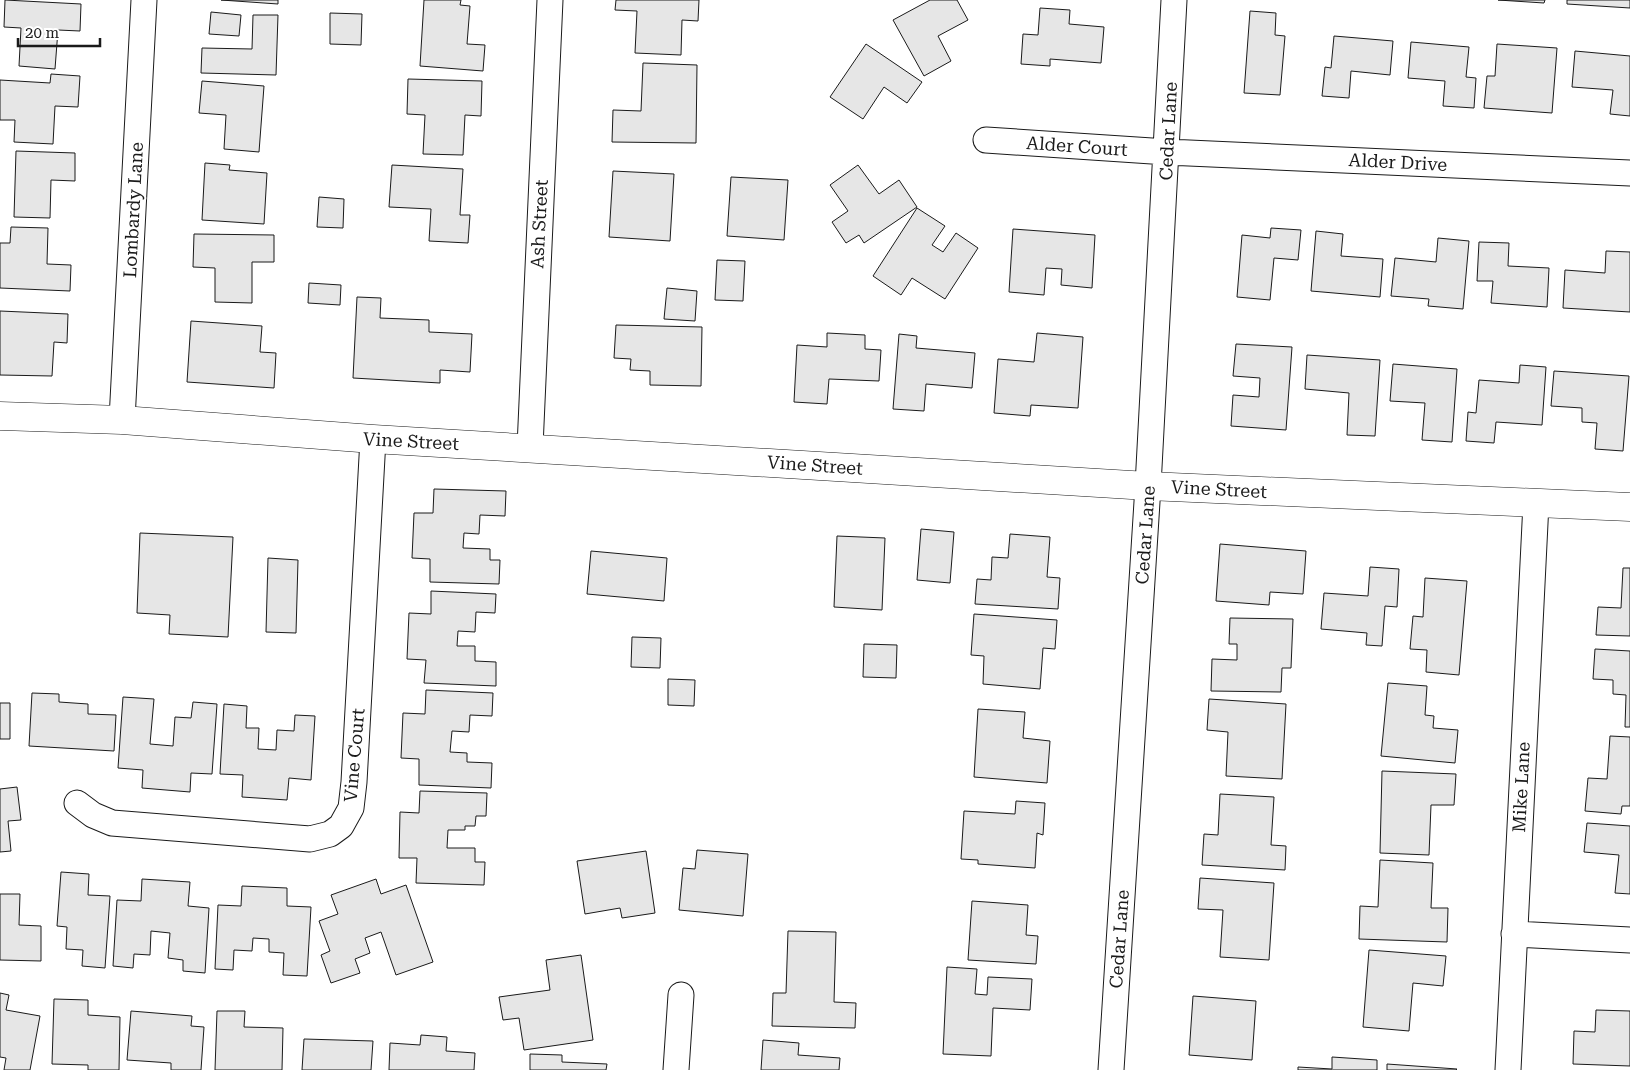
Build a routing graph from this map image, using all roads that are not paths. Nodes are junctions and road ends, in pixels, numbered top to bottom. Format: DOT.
graph roads {
  1 [pos="144,0"];
  2 [pos="550,0"];
  3 [pos="1174,0"];
  4 [pos="986,140"];
  5 [pos="1167,152"];
  6 [pos="1630,173"];
  7 [pos="0,416"];
  8 [pos="122,420"];
  9 [pos="373,439"];
  10 [pos="530,447"];
  11 [pos="1148,486"];
  12 [pos="1536,503"];
  13 [pos="1630,507"];
  14 [pos="77,803"];
  15 [pos="1514,934"];
  16 [pos="1630,940"];
  17 [pos="681,995"];
  18 [pos="676,1070"];
  19 [pos="1111,1070"];
  20 [pos="1508,1070"];
  1 -- 8 [label="street, Lombardy Lane"];
  2 -- 10 [label="street, Ash Street"];
  3 -- 5 [label="street, Cedar Lane"];
  4 -- 5 [label="street, Alder Court"];
  5 -- 6 [label="street, Alder Drive"];
  5 -- 11 [label="street, Cedar Lane"];
  7 -- 8 [label="street, Vine Street"];
  8 -- 9 [label="street, Vine Street"];
  9 -- 10 [label="street, Vine Street"];
  9 -- 14 [label="street, Vine Court"];
  10 -- 11 [label="street, Vine Street"];
  11 -- 12 [label="street, Vine Street"];
  11 -- 19 [label="street, Cedar Lane"];
  12 -- 13 [label="street, Vine Street"];
  12 -- 15 [label="street, Mike Lane"];
  15 -- 16 [label="street"];
  15 -- 20 [label="street, Mike Lane"];
  17 -- 18 [label="street"];
}
